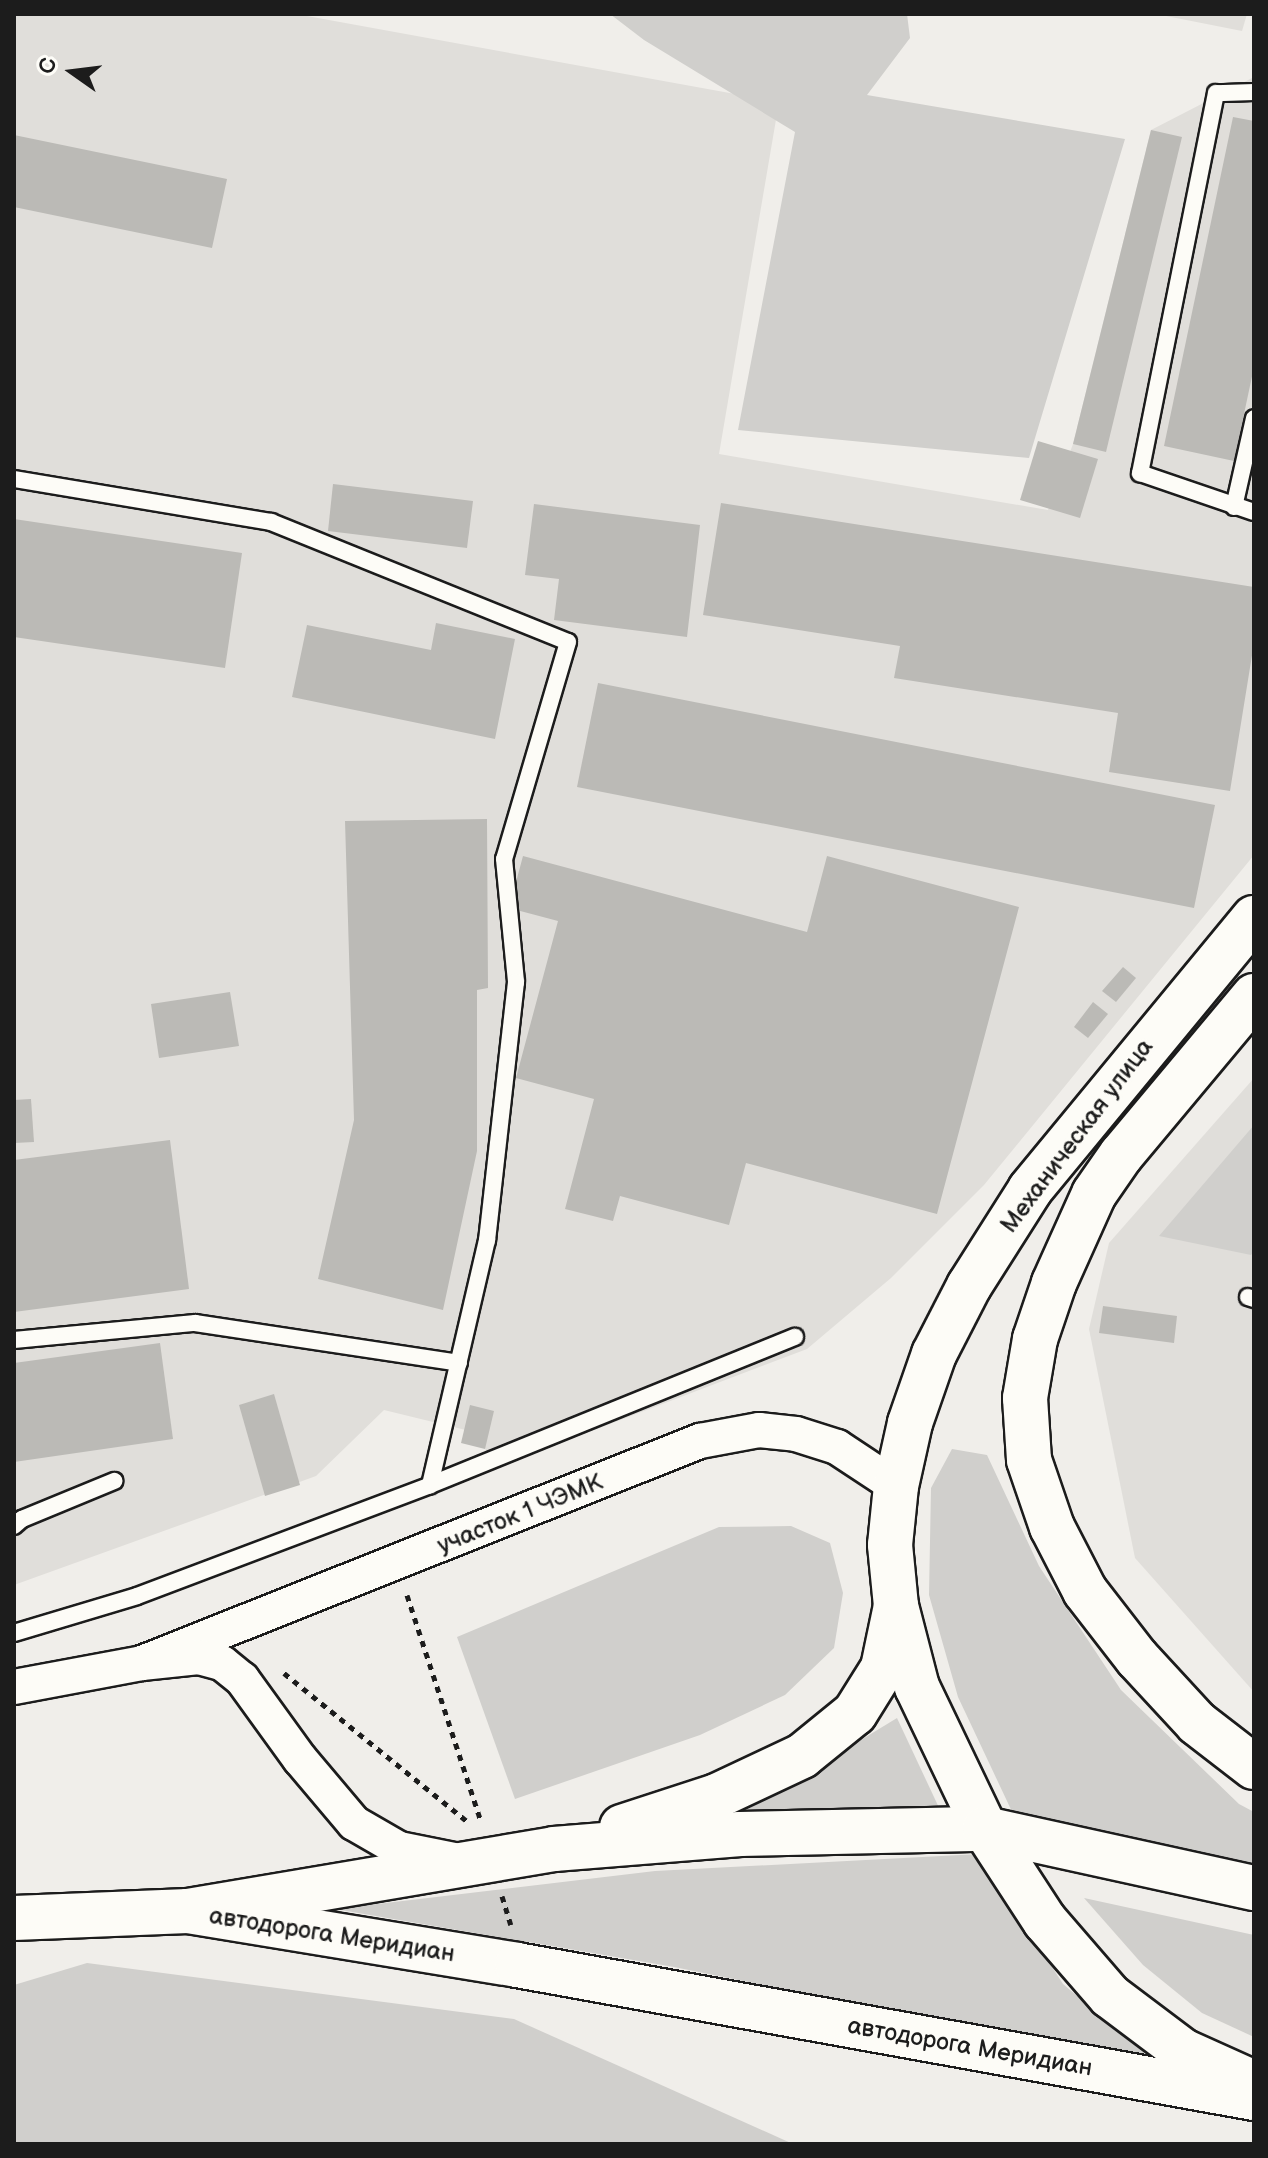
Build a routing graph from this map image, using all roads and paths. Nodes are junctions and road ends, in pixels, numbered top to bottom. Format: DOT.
graph roads {
  1 [pos="1254,92"];
  2 [pos="1254,418"];
  3 [pos="14,479"];
  4 [pos="1234,507"];
  5 [pos="1254,512"];
  6 [pos="1254,918"];
  7 [pos="1254,996"];
  8 [pos="795,1337"];
  9 [pos="14,1340"];
  10 [pos="459,1363"];
  11 [pos="114,1481"];
  12 [pos="430,1485"];
  13 [pos="896,1486"];
  14 [pos="14,1526"];
  15 [pos="397,1564"];
  16 [pos="896,1606"];
  17 [pos="14,1633"];
  18 [pos="142,1663"];
  19 [pos="279,1668"];
  20 [pos="14,1687"];
  21 [pos="1254,1767"];
  22 [pos="985,1829"];
  23 [pos="554,1849"];
  24 [pos="483,1854"];
  25 [pos="1254,1888"];
  26 [pos="188,1911"];
  27 [pos="14,1918"];
  28 [pos="517,1965"];
  29 [pos="1254,2083"];
  30 [pos="1254,2098"];
  1 -- 4 [label="lane"];
  2 -- 4 [label="lane"];
  3 -- 10 [label="lane"];
  4 -- 5 [label="lane"];
  6 -- 13 [label="main road, Механическая улица"];
  7 -- 21 [label="main road, Механическая улица"];
  8 -- 12 [label="lane"];
  9 -- 10 [label="lane"];
  10 -- 12 [label="lane"];
  11 -- 14 [label="lane"];
  12 -- 17 [label="lane"];
  13 -- 15 [label="street, участок 1 ЧЭМК"];
  13 -- 16 [label="main road, Механическая улица"];
  15 -- 18 [label="street, участок 1 ЧЭМК"];
  15 -- 24 [label="path"];
  16 -- 22 [label="main road, Механическая улица"];
  16 -- 23 [label="main road"];
  18 -- 20 [label="street, участок 1 ЧЭМК"];
  18 -- 24 [label="street, участок 1 ЧЭМК"];
  19 -- 24 [label="path"];
  22 -- 23 [label="main road, автодорога Меридиан"];
  22 -- 25 [label="main road, автодорога Меридиан"];
  22 -- 29 [label="main road, Механическая улица"];
  23 -- 24 [label="main road, автодорога Меридиан"];
  24 -- 26 [label="main road, автодорога Меридиан"];
  24 -- 28 [label="path"];
  26 -- 27 [label="main road"];
  26 -- 28 [label="main road, автодорога Меридиан"];
  28 -- 30 [label="main road, автодорога Меридиан"];
}
